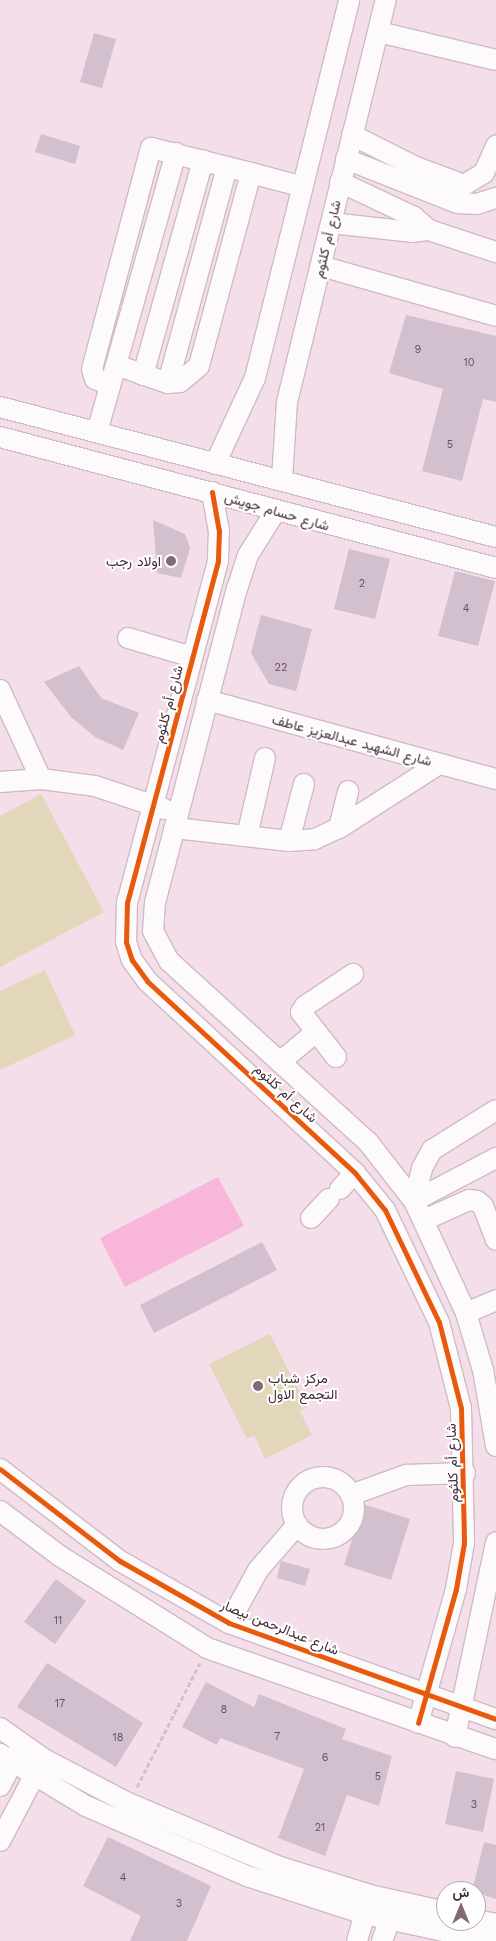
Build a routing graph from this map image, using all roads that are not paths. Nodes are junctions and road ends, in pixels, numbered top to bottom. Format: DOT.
graph roads {
  1 [pos="350,0"];
  2 [pos="386,0"];
  3 [pos="379,32"];
  4 [pos="496,60"];
  5 [pos="352,135"];
  6 [pos="496,146"];
  7 [pos="176,153"];
  8 [pos="346,159"];
  9 [pos="203,160"];
  10 [pos="227,166"];
  11 [pos="251,173"];
  12 [pos="340,182"];
  13 [pos="300,186"];
  14 [pos="496,198"];
  15 [pos="331,223"];
  16 [pos="429,230"];
  17 [pos="496,252"];
  18 [pos="321,266"];
  19 [pos="496,316"];
  20 [pos="116,365"];
  21 [pos="143,375"];
  22 [pos="168,383"];
  23 [pos="110,385"];
  24 [pos="0,407"];
  25 [pos="97,432"];
  26 [pos="0,437"];
  27 [pos="215,464"];
  28 [pos="282,479"];
  29 [pos="212,492"];
  30 [pos="275,512"];
  31 [pos="496,537"];
  32 [pos="496,568"];
  33 [pos="128,638"];
  34 [pos="192,657"];
  35 [pos="0,690"];
  36 [pos="207,700"];
  37 [pos="265,758"];
  38 [pos="439,764"];
  39 [pos="41,779"];
  40 [pos="496,779"];
  41 [pos="0,782"];
  42 [pos="304,784"];
  43 [pos="348,791"];
  44 [pos="152,806"];
  45 [pos="178,820"];
  46 [pos="339,828"];
  47 [pos="246,836"];
  48 [pos="288,841"];
  49 [pos="353,974"];
  50 [pos="316,1032"];
  51 [pos="336,1057"];
  52 [pos="280,1062"];
  53 [pos="496,1110"];
  54 [pos="496,1158"];
  55 [pos="356,1173"];
  56 [pos="414,1201"];
  57 [pos="491,1211"];
  58 [pos="311,1218"];
  59 [pos="424,1220"];
  60 [pos="496,1240"];
  61 [pos="496,1300"];
  62 [pos="466,1313"];
  63 [pos="496,1446"];
  64 [pos="0,1469"];
  65 [pos="465,1473"];
  66 [pos="350,1494"];
  67 [pos="0,1511"];
  68 [pos="297,1525"];
  69 [pos="496,1542"];
  70 [pos="492,1589"];
  71 [pos="229,1623"];
  72 [pos="426,1695"];
  73 [pos="464,1708"];
  74 [pos="496,1718"];
  75 [pos="418,1722"];
  76 [pos="0,1728"];
  77 [pos="455,1737"];
  78 [pos="24,1746"];
  79 [pos="496,1749"];
  80 [pos="6,1758"];
  81 [pos="39,1767"];
  82 [pos="0,1786"];
  83 [pos="0,1841"];
  84 [pos="370,1895"];
  85 [pos="396,1901"];
  86 [pos="436,1910"];
  87 [pos="365,1914"];
  88 [pos="391,1920"];
  89 [pos="357,1941"];
  90 [pos="382,1941"];
  91 [pos="490,1941"];
  1 -- 13 [label="street"];
  2 -- 3 [label="street, شارع أم كلثوم"];
  3 -- 4 [label="street"];
  3 -- 5 [label="street, شارع أم كلثوم"];
  5 -- 6 [label="street"];
  5 -- 8 [label="street, شارع أم كلثوم"];
  7 -- 9 [label="street"];
  7 -- 20 [label="street"];
  7 -- 23 [label="street"];
  8 -- 12 [label="street, شارع أم كلثوم"];
  8 -- 14 [label="street"];
  9 -- 10 [label="street"];
  9 -- 21 [label="street"];
  10 -- 11 [label="street"];
  10 -- 22 [label="street"];
  11 -- 13 [label="street"];
  11 -- 22 [label="street"];
  12 -- 15 [label="street, شارع أم كلثوم"];
  12 -- 16 [label="street"];
  13 -- 27 [label="street"];
  15 -- 16 [label="street"];
  15 -- 18 [label="street, شارع أم كلثوم"];
  16 -- 17 [label="street"];
  18 -- 19 [label="street"];
  18 -- 28 [label="street, شارع أم كلثوم"];
  20 -- 21 [label="street"];
  20 -- 23 [label="street"];
  21 -- 22 [label="street"];
  23 -- 25 [label="street"];
  24 -- 25 [label="street"];
  25 -- 27 [label="street"];
  26 -- 29 [label="street, شارع حسام جويش"];
  27 -- 28 [label="street"];
  28 -- 31 [label="street"];
  29 -- 30 [label="street, شارع حسام جويش"];
  29 -- 34 [label="street, شارع أم كلثوم"];
  30 -- 32 [label="street, شارع حسام جويش"];
  30 -- 36 [label="street, شارع أم كلثوم"];
  33 -- 34 [label="street"];
  34 -- 44 [label="street, شارع أم كلثوم"];
  35 -- 39 [label="street"];
  36 -- 38 [label="street, شارع الشهيد عبدالعزيز عاطف"];
  36 -- 45 [label="street, شارع أم كلثوم"];
  37 -- 47 [label="street"];
  38 -- 40 [label="street, شارع الشهيد عبدالعزيز عاطف"];
  38 -- 46 [label="street"];
  39 -- 41 [label="street"];
  39 -- 44 [label="street"];
  42 -- 48 [label="street"];
  43 -- 46 [label="street"];
  44 -- 45 [label="street"];
  44 -- 55 [label="street, شارع أم كلثوم"];
  45 -- 47 [label="street"];
  45 -- 52 [label="street, شارع أم كلثوم"];
  46 -- 48 [label="street"];
  47 -- 48 [label="street"];
  49 -- 50 [label="street"];
  50 -- 51 [label="street"];
  50 -- 52 [label="street"];
  52 -- 56 [label="street, شارع أم كلثوم"];
  53 -- 56 [label="street"];
  54 -- 56 [label="street"];
  55 -- 58 [label="street"];
  55 -- 65 [label="street, شارع أم كلثوم"];
  56 -- 59 [label="street, شارع أم كلثوم"];
  57 -- 59 [label="street"];
  57 -- 60 [label="street"];
  59 -- 62 [label="street, شارع أم كلثوم"];
  61 -- 62 [label="street"];
  62 -- 63 [label="street, شارع أم كلثوم"];
  64 -- 71 [label="street, شارع عبدالرحمن بيصار"];
  65 -- 66 [label="street"];
  65 -- 72 [label="street, شارع أم كلثوم"];
  66 -- 68 [label="street"];
  66 -- 68 [label="street"];
  67 -- 75 [label="street"];
  68 -- 71 [label="street"];
  69 -- 70 [label="street"];
  70 -- 73 [label="street"];
  71 -- 72 [label="street, شارع عبدالرحمن بيصار"];
  72 -- 73 [label="street, شارع عبدالرحمن بيصار"];
  72 -- 75 [label="street, شارع أم كلثوم"];
  73 -- 74 [label="street, شارع عبدالرحمن بيصار"];
  73 -- 77 [label="street"];
  75 -- 77 [label="street"];
  76 -- 78 [label="street"];
  77 -- 79 [label="street"];
  78 -- 80 [label="street"];
  78 -- 81 [label="street"];
  80 -- 81 [label="street"];
  80 -- 82 [label="street"];
  81 -- 83 [label="street"];
  81 -- 84 [label="street"];
  81 -- 87 [label="street"];
  84 -- 85 [label="street"];
  84 -- 87 [label="street"];
  85 -- 86 [label="street"];
  85 -- 88 [label="street"];
  87 -- 88 [label="street"];
  87 -- 89 [label="street"];
  88 -- 90 [label="street"];
  88 -- 91 [label="street"];
}
